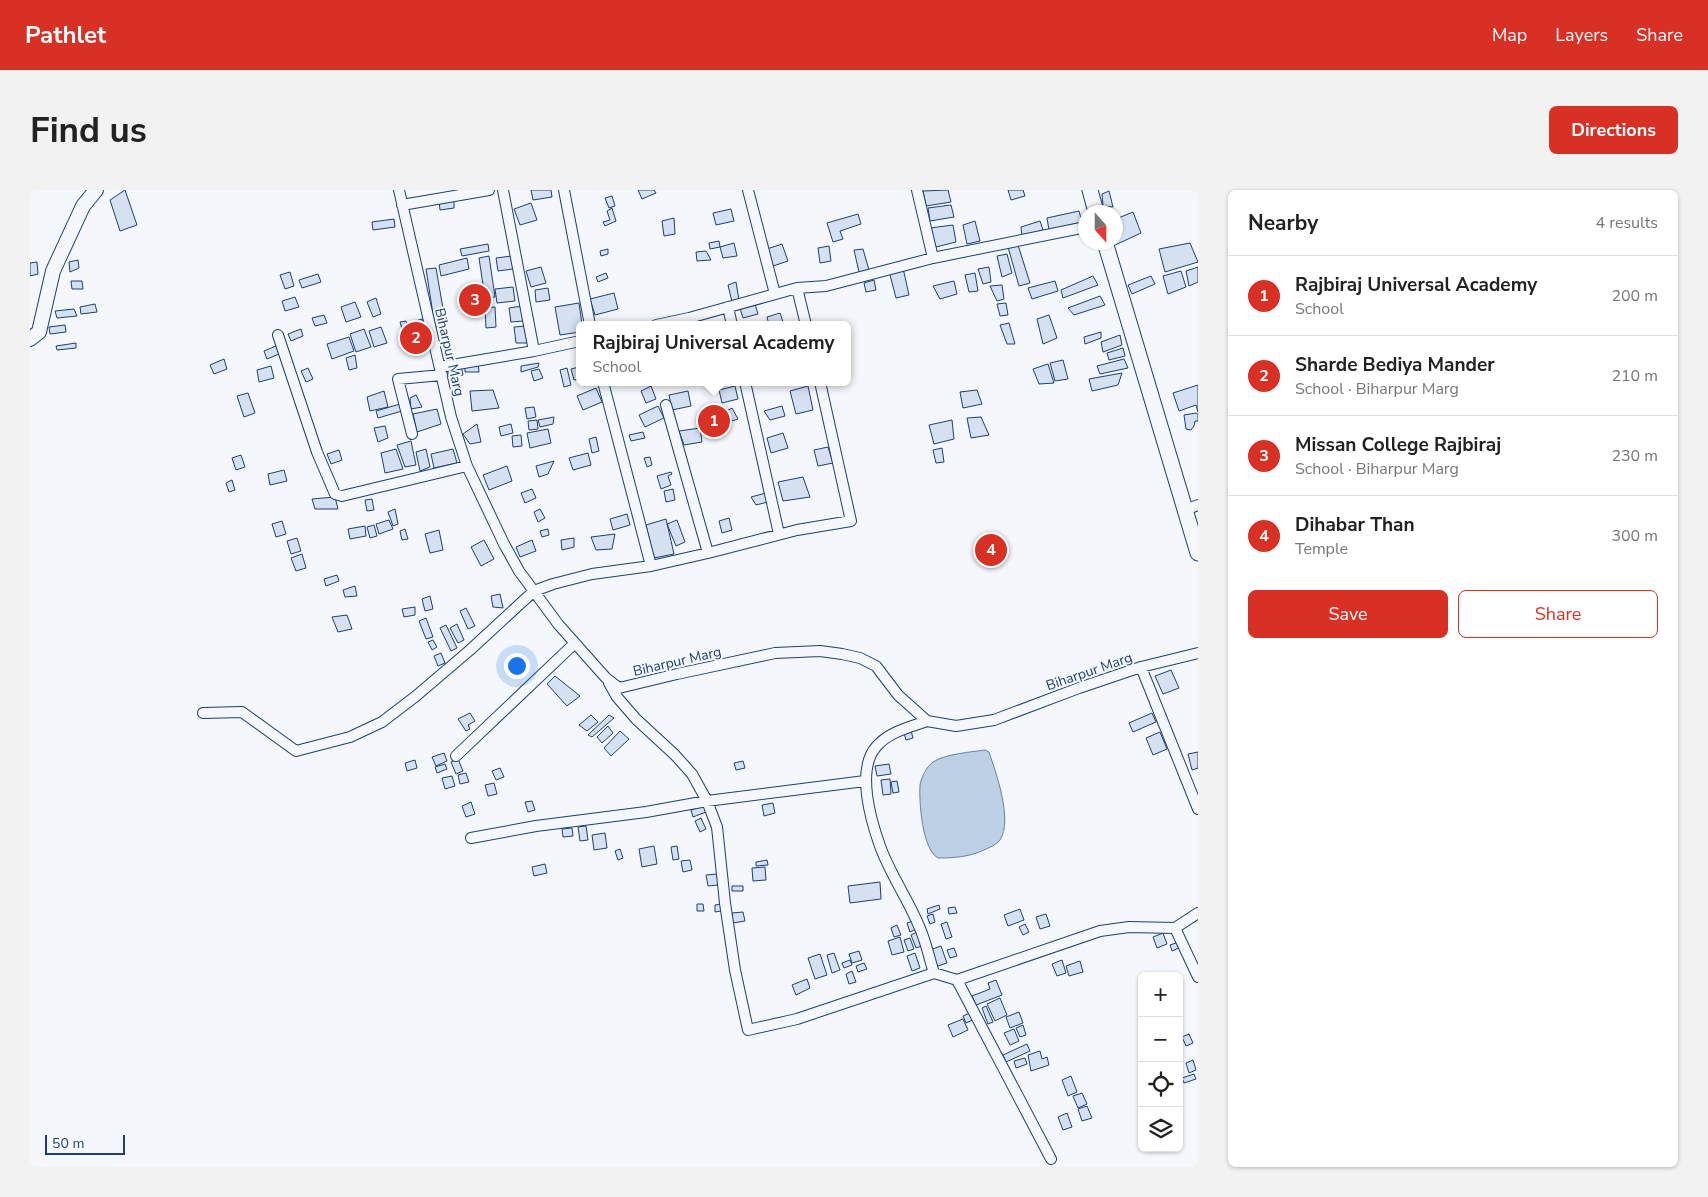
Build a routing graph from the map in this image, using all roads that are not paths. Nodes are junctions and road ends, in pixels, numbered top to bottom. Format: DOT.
graph roads {
  1 [pos="96,190"];
  2 [pos="399,190"];
  3 [pos="489,190"];
  4 [pos="503,190"];
  5 [pos="564,190"];
  6 [pos="748,190"];
  7 [pos="917,190"];
  8 [pos="1090,190"];
  9 [pos="402,205"];
  10 [pos="1094,205"];
  11 [pos="1078,229"];
  12 [pos="1108,250"];
  13 [pos="933,258"];
  14 [pos="797,288"];
  15 [pos="775,294"];
  16 [pos="728,307"];
  17 [pos="589,321"];
  18 [pos="672,321"];
  19 [pos="731,321"];
  20 [pos="805,321"];
  21 [pos="278,335"];
  22 [pos="30,339"];
  23 [pos="576,342"];
  24 [pos="534,351"];
  25 [pos="441,371"];
  26 [pos="604,386"];
  27 [pos="746,386"];
  28 [pos="821,386"];
  29 [pos="666,405"];
  30 [pos="412,434"];
  31 [pos="466,466"];
  32 [pos="1192,508"];
  33 [pos="779,534"];
  34 [pos="708,553"];
  35 [pos="1198,553"];
  36 [pos="650,566"];
  37 [pos="534,591"];
  38 [pos="575,642"];
  39 [pos="1198,653"];
  40 [pos="1141,668"];
  41 [pos="606,678"];
  42 [pos="203,713"];
  43 [pos="927,721"];
  44 [pos="456,756"];
  45 [pos="866,781"];
  46 [pos="707,801"];
  47 [pos="1198,809"];
  48 [pos="470,838"];
  49 [pos="1198,913"];
  50 [pos="1175,928"];
  51 [pos="934,973"];
  52 [pos="1198,977"];
  53 [pos="957,980"];
  54 [pos="1051,1159"];
  1 -- 22 [label="main road"];
  2 -- 9 [label="street, Biharpur Marg"];
  3 -- 9 [label="street"];
  4 -- 24 [label="street"];
  5 -- 17 [label="street"];
  6 -- 15 [label="street"];
  7 -- 13 [label="street"];
  8 -- 10 [label="main road"];
  9 -- 25 [label="street, Biharpur Marg"];
  11 -- 13 [label="street"];
  12 -- 32 [label="main road"];
  13 -- 14 [label="street"];
  14 -- 15 [label="street"];
  14 -- 20 [label="street"];
  15 -- 16 [label="street"];
  16 -- 18 [label="street"];
  16 -- 19 [label="street"];
  21 -- 31 [label="street"];
  23 -- 24 [label="street"];
  24 -- 25 [label="street"];
  25 -- 30 [label="street"];
  25 -- 31 [label="street, Biharpur Marg"];
  26 -- 36 [label="street"];
  27 -- 33 [label="street"];
  28 -- 33 [label="street"];
  29 -- 34 [label="street"];
  31 -- 37 [label="street, Biharpur Marg"];
  32 -- 35 [label="main road"];
  33 -- 34 [label="street"];
  34 -- 36 [label="street"];
  36 -- 37 [label="street"];
  37 -- 38 [label="street, Biharpur Marg"];
  37 -- 42 [label="street"];
  38 -- 41 [label="street, Biharpur Marg"];
  38 -- 44 [label="street"];
  39 -- 40 [label="street, Biharpur Marg"];
  40 -- 43 [label="street, Biharpur Marg"];
  40 -- 47 [label="street"];
  41 -- 43 [label="street, Biharpur Marg"];
  41 -- 46 [label="street"];
  43 -- 45 [label="street"];
  45 -- 46 [label="street"];
  45 -- 51 [label="street"];
  46 -- 48 [label="street"];
  46 -- 51 [label="street"];
  49 -- 50 [label="street"];
  50 -- 52 [label="street"];
  50 -- 53 [label="street"];
  51 -- 53 [label="street"];
  53 -- 54 [label="street"];
}
